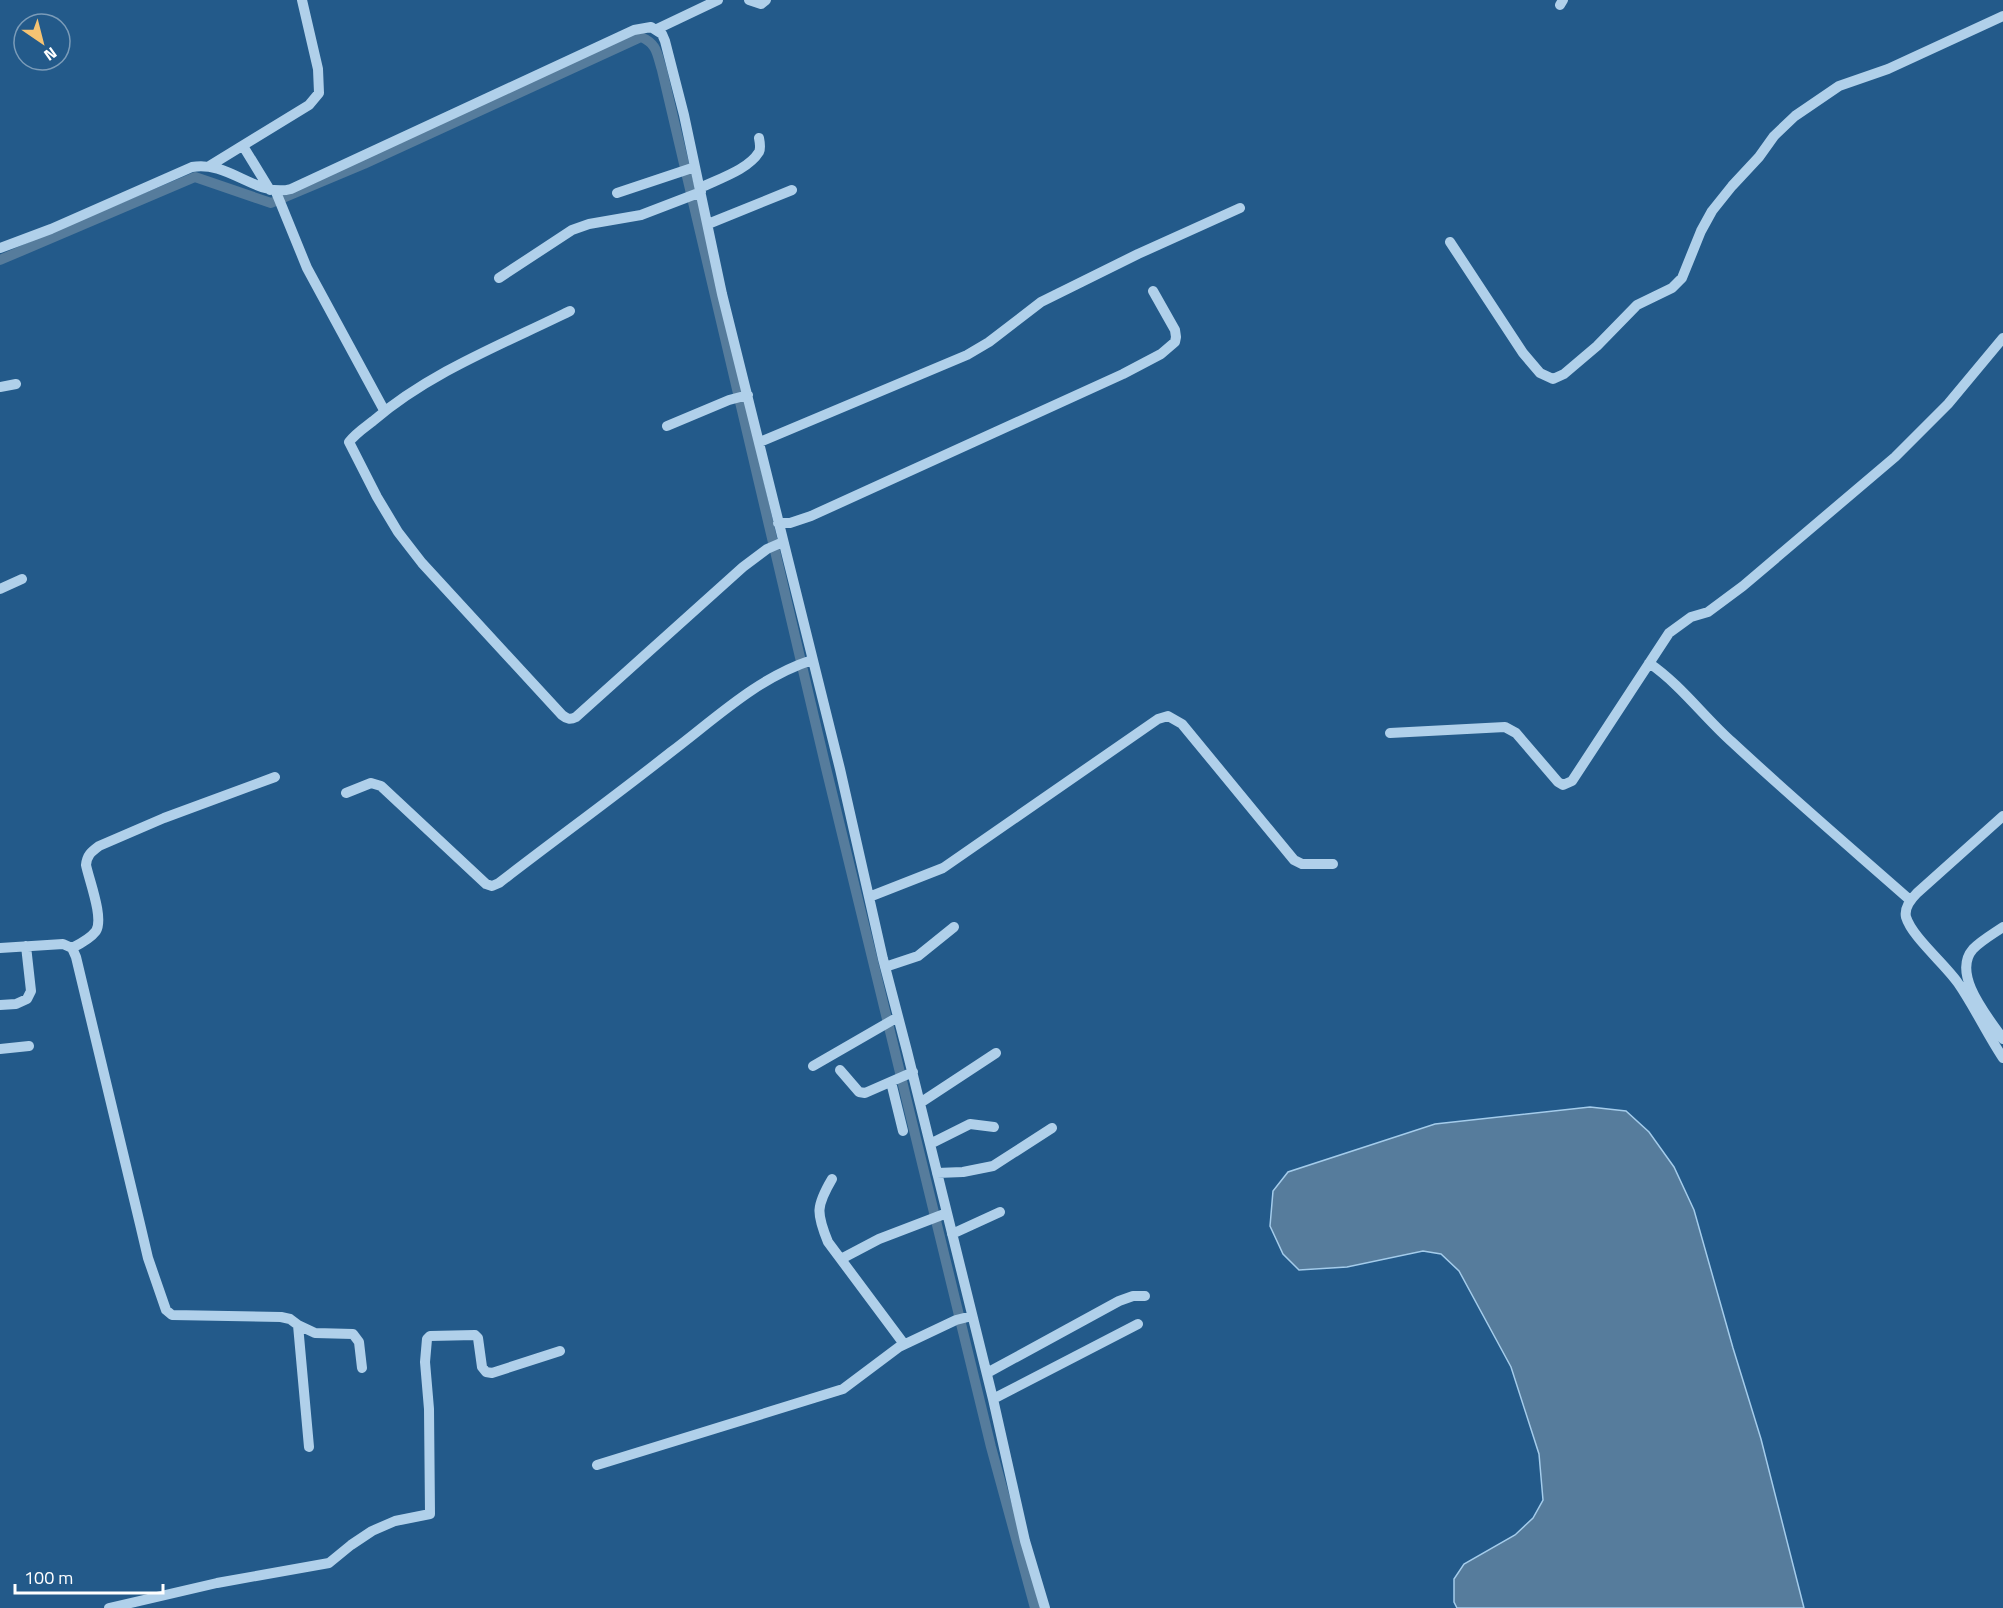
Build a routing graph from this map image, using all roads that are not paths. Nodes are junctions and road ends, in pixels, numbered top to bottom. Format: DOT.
graph roads {
  1 [pos="302,0"];
  2 [pos="718,0"];
  3 [pos="749,0"];
  4 [pos="766,0"];
  5 [pos="2003,16"];
  6 [pos="657,30"];
  7 [pos="759,138"];
  8 [pos="243,146"];
  9 [pos="210,165"];
  10 [pos="695,167"];
  11 [pos="792,190"];
  12 [pos="617,193"];
  13 [pos="696,193"];
  14 [pos="277,198"];
  15 [pos="1240,208"];
  16 [pos="708,224"];
  17 [pos="1450,242"];
  18 [pos="0,248"];
  19 [pos="499,278"];
  20 [pos="1154,291"];
  21 [pos="570,311"];
  22 [pos="2003,338"];
  23 [pos="16,384"];
  24 [pos="0,387"];
  25 [pos="745,395"];
  26 [pos="384,410"];
  27 [pos="667,426"];
  28 [pos="760,442"];
  29 [pos="778,523"];
  30 [pos="781,543"];
  31 [pos="22,579"];
  32 [pos="0,589"];
  33 [pos="806,662"];
  34 [pos="1649,663"];
  35 [pos="1390,733"];
  36 [pos="274,777"];
  37 [pos="346,793"];
  38 [pos="2003,816"];
  39 [pos="1333,864"];
  40 [pos="868,897"];
  41 [pos="1910,900"];
  42 [pos="954,927"];
  43 [pos="2003,927"];
  44 [pos="26,946"];
  45 [pos="0,948"];
  46 [pos="72,948"];
  47 [pos="885,967"];
  48 [pos="0,1005"];
  49 [pos="898,1017"];
  50 [pos="2003,1039"];
  51 [pos="29,1046"];
  52 [pos="0,1048"];
  53 [pos="996,1053"];
  54 [pos="2003,1058"];
  55 [pos="813,1066"];
  56 [pos="840,1070"];
  57 [pos="913,1072"];
  58 [pos="891,1082"];
  59 [pos="920,1103"];
  60 [pos="994,1127"];
  61 [pos="1052,1128"];
  62 [pos="903,1131"];
  63 [pos="930,1144"];
  64 [pos="937,1173"];
  65 [pos="832,1179"];
  66 [pos="1000,1212"];
  67 [pos="939,1216"];
  68 [pos="952,1234"];
  69 [pos="841,1259"];
  70 [pos="1145,1296"];
  71 [pos="964,1318"];
  72 [pos="1138,1324"];
  73 [pos="298,1325"];
  74 [pos="904,1344"];
  75 [pos="560,1351"];
  76 [pos="363,1368"];
  77 [pos="987,1373"];
  78 [pos="993,1399"];
  79 [pos="309,1447"];
  80 [pos="597,1465"];
  81 [pos="109,1608"];
  82 [pos="1045,1608"];
  1 -- 8 [label="street"];
  2 -- 6 [label="street"];
  3 -- 4 [label="street"];
  5 -- 17 [label="street"];
  6 -- 10 [label="street"];
  6 -- 14 [label="street"];
  7 -- 13 [label="street"];
  8 -- 9 [label="street"];
  8 -- 14 [label="street"];
  9 -- 14 [label="street"];
  9 -- 18 [label="street"];
  10 -- 12 [label="street"];
  10 -- 13 [label="street"];
  11 -- 16 [label="street"];
  13 -- 16 [label="street"];
  13 -- 19 [label="street"];
  14 -- 26 [label="street"];
  15 -- 28 [label="street"];
  16 -- 25 [label="street"];
  20 -- 29 [label="street"];
  21 -- 26 [label="street"];
  22 -- 34 [label="street"];
  23 -- 24 [label="street"];
  25 -- 27 [label="street"];
  25 -- 28 [label="street"];
  26 -- 30 [label="street"];
  28 -- 29 [label="street"];
  29 -- 30 [label="street"];
  30 -- 33 [label="street"];
  31 -- 32 [label="street"];
  33 -- 37 [label="street"];
  33 -- 40 [label="street"];
  34 -- 35 [label="street"];
  34 -- 41 [label="street"];
  36 -- 46 [label="street"];
  38 -- 41 [label="street"];
  39 -- 40 [label="street"];
  40 -- 47 [label="street"];
  41 -- 54 [label="street"];
  42 -- 47 [label="street"];
  43 -- 50 [label="street"];
  44 -- 45 [label="street"];
  44 -- 46 [label="street"];
  44 -- 48 [label="street"];
  46 -- 73 [label="street"];
  47 -- 49 [label="street"];
  49 -- 55 [label="street"];
  49 -- 57 [label="street"];
  51 -- 52 [label="street"];
  53 -- 59 [label="street"];
  56 -- 58 [label="street"];
  57 -- 58 [label="street"];
  57 -- 59 [label="street"];
  58 -- 62 [label="street"];
  59 -- 63 [label="street"];
  60 -- 63 [label="street"];
  61 -- 64 [label="street"];
  63 -- 64 [label="street"];
  64 -- 67 [label="street"];
  65 -- 69 [label="street"];
  66 -- 68 [label="street"];
  67 -- 68 [label="street"];
  67 -- 69 [label="street"];
  68 -- 71 [label="street"];
  69 -- 74 [label="street"];
  70 -- 77 [label="street"];
  71 -- 74 [label="street"];
  71 -- 77 [label="street"];
  72 -- 78 [label="street"];
  73 -- 76 [label="street"];
  73 -- 79 [label="street"];
  74 -- 80 [label="street"];
  75 -- 81 [label="street"];
  77 -- 78 [label="street"];
  78 -- 82 [label="street"];
}
